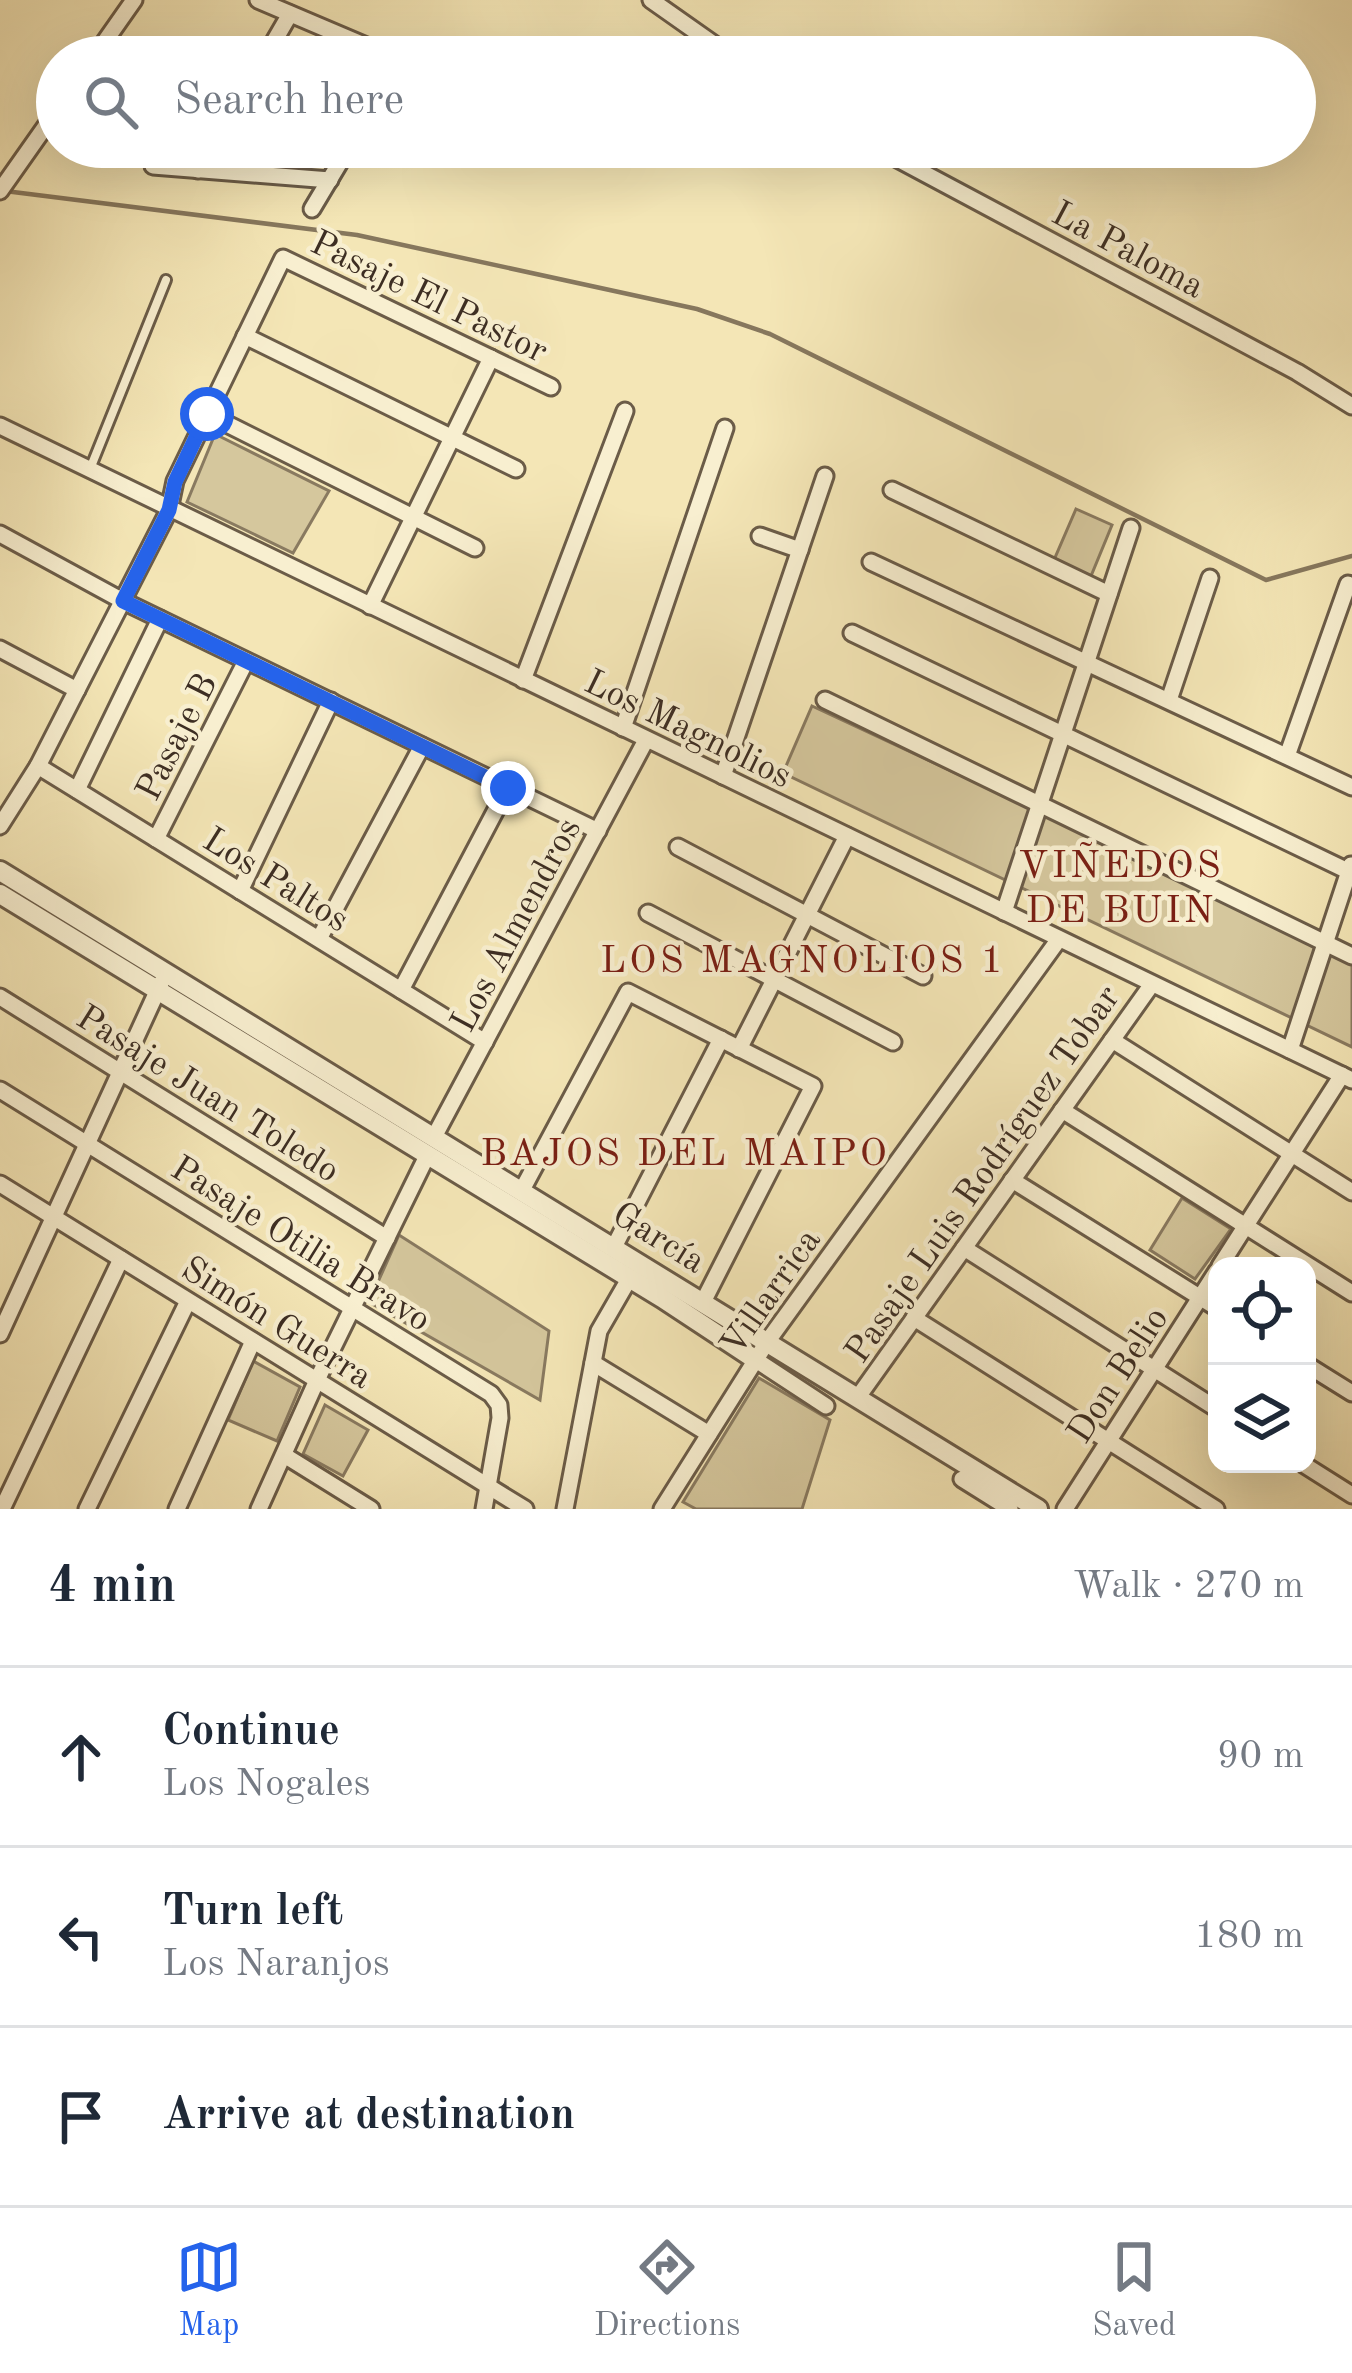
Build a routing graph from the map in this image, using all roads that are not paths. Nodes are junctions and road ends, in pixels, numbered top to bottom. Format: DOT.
graph roads {
  1 [pos="134,0"];
  2 [pos="258,0"];
  3 [pos="651,0"];
  4 [pos="290,14"];
  5 [pos="109,36"];
  6 [pos="277,36"];
  7 [pos="342,36"];
  8 [pos="702,36"];
  9 [pos="36,140"];
  10 [pos="176,168"];
  11 [pos="337,168"];
  12 [pos="914,168"];
  13 [pos="198,170"];
  14 [pos="330,180"];
  15 [pos="2,189"];
  16 [pos="312,209"];
  17 [pos="166,280"];
  18 [pos="245,336"];
  19 [pos="491,358"];
  20 [pos="551,387"];
  21 [pos="1352,406"];
  22 [pos="625,411"];
  23 [pos="207,414"];
  24 [pos="0,426"];
  25 [pos="725,428"];
  26 [pos="451,437"];
  27 [pos="516,469"];
  28 [pos="90,470"];
  29 [pos="825,476"];
  30 [pos="892,490"];
  31 [pos="169,510"];
  32 [pos="413,517"];
  33 [pos="1131,528"];
  34 [pos="0,534"];
  35 [pos="760,536"];
  36 [pos="475,548"];
  37 [pos="800,550"];
  38 [pos="872,562"];
  39 [pos="1210,578"];
  40 [pos="1348,584"];
  41 [pos="1109,594"];
  42 [pos="123,601"];
  43 [pos="370,606"];
  44 [pos="160,619"];
  45 [pos="852,633"];
  46 [pos="0,649"];
  47 [pos="246,661"];
  48 [pos="1087,662"];
  49 [pos="523,680"];
  50 [pos="77,690"];
  51 [pos="825,700"];
  52 [pos="1169,700"];
  53 [pos="331,701"];
  54 [pos="623,728"];
  55 [pos="1063,734"];
  56 [pos="646,740"];
  57 [pos="422,746"];
  58 [pos="1287,757"];
  59 [pos="38,766"];
  60 [pos="722,776"];
  61 [pos="508,788"];
  62 [pos="1352,788"];
  63 [pos="77,790"];
  64 [pos="1040,805"];
  65 [pos="0,826"];
  66 [pos="598,831"];
  67 [pos="847,836"];
  68 [pos="156,839"];
  69 [pos="678,848"];
  70 [pos="1351,869"];
  71 [pos="0,871"];
  72 [pos="240,891"];
  73 [pos="0,894"];
  74 [pos="1004,912"];
  75 [pos="648,913"];
  76 [pos="807,915"];
  77 [pos="1060,939"];
  78 [pos="319,940"];
  79 [pos="1325,944"];
  80 [pos="1352,956"];
  81 [pos="923,976"];
  82 [pos="774,980"];
  83 [pos="162,982"];
  84 [pos="1153,983"];
  85 [pos="401,990"];
  86 [pos="0,997"];
  87 [pos="721,1039"];
  88 [pos="1112,1040"];
  89 [pos="484,1042"];
  90 [pos="892,1042"];
  91 [pos="739,1048"];
  92 [pos="1290,1050"];
  93 [pos="120,1074"];
  94 [pos="1347,1077"];
  95 [pos="0,1090"];
  96 [pos="1063,1110"];
  97 [pos="88,1144"];
  98 [pos="430,1146"];
  99 [pos="1292,1154"];
  100 [pos="1012,1180"];
  101 [pos="0,1184"];
  102 [pos="522,1190"];
  103 [pos="1352,1192"];
  104 [pos="54,1217"];
  105 [pos="1246,1226"];
  106 [pos="387,1238"];
  107 [pos="614,1247"];
  108 [pos="964,1248"];
  109 [pos="1226,1257"];
  110 [pos="121,1259"];
  111 [pos="629,1279"];
  112 [pos="1208,1285"];
  113 [pos="1352,1293"];
  114 [pos="8,1296"];
  115 [pos="1200,1298"];
  116 [pos="188,1300"];
  117 [pos="703,1302"];
  118 [pos="1208,1303"];
  119 [pos="352,1308"];
  120 [pos="914,1318"];
  121 [pos="0,1334"];
  122 [pos="253,1341"];
  123 [pos="767,1342"];
  124 [pos="756,1360"];
  125 [pos="593,1363"];
  126 [pos="1154,1369"];
  127 [pos="1316,1371"];
  128 [pos="317,1380"];
  129 [pos="1352,1393"];
  130 [pos="858,1397"];
  131 [pos="1208,1403"];
  132 [pos="826,1406"];
  133 [pos="709,1434"];
  134 [pos="1108,1441"];
  135 [pos="284,1454"];
  136 [pos="1316,1472"];
  137 [pos="962,1479"];
  138 [pos="488,1486"];
  139 [pos="1352,1495"];
  140 [pos="669,1507"];
  141 [pos="2,1509"];
  142 [pos="87,1509"];
  143 [pos="177,1509"];
  144 [pos="259,1509"];
  145 [pos="371,1509"];
  146 [pos="484,1509"];
  147 [pos="525,1509"];
  148 [pos="565,1509"];
  149 [pos="1010,1509"];
  150 [pos="1038,1509"];
  151 [pos="1065,1509"];
  152 [pos="1216,1509"];
  1 -- 5 [label="street"];
  2 -- 4 [label="street"];
  3 -- 8 [label="street"];
  4 -- 6 [label="street"];
  4 -- 7 [label="street"];
  9 -- 15 [label="street"];
  10 -- 13 [label="street"];
  11 -- 14 [label="street"];
  12 -- 21 [label="street, La Paloma"];
  13 -- 14 [label="street"];
  14 -- 16 [label="street"];
  17 -- 28 [label="lane"];
  18 -- 19 [label="street, Pasaje El Pastor"];
  18 -- 23 [label="street"];
  18 -- 26 [label="street"];
  19 -- 20 [label="street, Pasaje El Pastor"];
  19 -- 26 [label="street"];
  22 -- 49 [label="street"];
  23 -- 31 [label="street"];
  23 -- 32 [label="street"];
  24 -- 28 [label="street, Los Magnolios"];
  25 -- 54 [label="street"];
  26 -- 27 [label="street"];
  26 -- 32 [label="street"];
  28 -- 31 [label="street, Los Magnolios"];
  29 -- 37 [label="street"];
  30 -- 41 [label="street"];
  31 -- 42 [label="street"];
  31 -- 43 [label="street, Los Magnolios"];
  32 -- 36 [label="street"];
  32 -- 43 [label="street"];
  33 -- 41 [label="street"];
  34 -- 42 [label="street"];
  35 -- 37 [label="street"];
  37 -- 60 [label="street"];
  38 -- 48 [label="street"];
  39 -- 52 [label="street"];
  40 -- 58 [label="street"];
  41 -- 48 [label="street"];
  42 -- 44 [label="street"];
  42 -- 50 [label="street"];
  43 -- 49 [label="street, Los Magnolios"];
  44 -- 47 [label="street"];
  44 -- 63 [label="street"];
  45 -- 55 [label="street"];
  46 -- 50 [label="street"];
  47 -- 53 [label="street"];
  47 -- 68 [label="street, Pasaje B"];
  48 -- 52 [label="street"];
  48 -- 55 [label="street"];
  49 -- 54 [label="street, Los Magnolios"];
  50 -- 59 [label="street"];
  51 -- 64 [label="street"];
  52 -- 58 [label="street"];
  53 -- 57 [label="street"];
  53 -- 72 [label="street"];
  54 -- 56 [label="street, Los Magnolios"];
  55 -- 64 [label="street"];
  55 -- 70 [label="street"];
  56 -- 60 [label="street, Los Magnolios"];
  56 -- 66 [label="street, Los Almendros"];
  57 -- 61 [label="street"];
  57 -- 78 [label="street"];
  58 -- 62 [label="street"];
  59 -- 63 [label="street, Los Paltos"];
  59 -- 65 [label="street"];
  60 -- 67 [label="street, Los Magnolios"];
  61 -- 66 [label="street"];
  61 -- 85 [label="street"];
  63 -- 68 [label="street, Los Paltos"];
  64 -- 74 [label="street"];
  64 -- 79 [label="street"];
  66 -- 89 [label="street, Los Almendros"];
  67 -- 74 [label="street, Los Magnolios"];
  67 -- 76 [label="street"];
  68 -- 72 [label="street, Los Paltos"];
  69 -- 76 [label="street"];
  70 -- 79 [label="street"];
  71 -- 83 [label="street, García"];
  72 -- 78 [label="street, Los Paltos"];
  73 -- 83 [label="street, García"];
  74 -- 77 [label="street, Los Magnolios"];
  75 -- 82 [label="street"];
  76 -- 81 [label="street"];
  76 -- 82 [label="street"];
  77 -- 84 [label="street, Los Magnolios"];
  77 -- 123 [label="street, Villarrica"];
  78 -- 85 [label="street, Los Paltos"];
  79 -- 80 [label="street"];
  79 -- 92 [label="street"];
  82 -- 90 [label="street"];
  82 -- 91 [label="street"];
  83 -- 93 [label="street"];
  83 -- 98 [label="street, García"];
  84 -- 88 [label="street, Pasaje Luis Rodríguez Tobar"];
  84 -- 92 [label="street, Los Magnolios"];
  85 -- 89 [label="street, Los Paltos"];
  86 -- 93 [label="street, Pasaje Juan Toledo"];
  87 -- 91 [label="street"];
  87 -- 102 [label="street"];
  87 -- 107 [label="street"];
  88 -- 96 [label="street, Pasaje Luis Rodríguez Tobar"];
  88 -- 99 [label="street"];
  89 -- 98 [label="street, Los Almendros"];
  91 -- 117 [label="street"];
  92 -- 94 [label="street, Los Magnolios"];
  93 -- 97 [label="street"];
  93 -- 106 [label="street, Pasaje Juan Toledo"];
  94 -- 99 [label="street, Don Belio"];
  95 -- 97 [label="street, Pasaje Otilia Bravo"];
  96 -- 100 [label="street, Pasaje Luis Rodríguez Tobar"];
  96 -- 105 [label="street"];
  97 -- 104 [label="street"];
  97 -- 119 [label="street, Pasaje Otilia Bravo"];
  98 -- 102 [label="street, García"];
  98 -- 106 [label="street, Los Almendros"];
  98 -- 111 [label="street, García"];
  99 -- 103 [label="street"];
  99 -- 105 [label="street, Don Belio"];
  100 -- 108 [label="street, Pasaje Luis Rodríguez Tobar"];
  100 -- 115 [label="street"];
  101 -- 104 [label="street, Simón Guerra"];
  102 -- 107 [label="street, García"];
  104 -- 110 [label="street, Simón Guerra"];
  104 -- 114 [label="street"];
  105 -- 109 [label="street, Don Belio"];
  105 -- 113 [label="street"];
  106 -- 119 [label="street, Los Almendros"];
  107 -- 117 [label="street, García"];
  108 -- 120 [label="street, Pasaje Luis Rodríguez Tobar"];
  108 -- 126 [label="street"];
  110 -- 116 [label="street, Simón Guerra"];
  110 -- 141 [label="street"];
  111 -- 124 [label="street, García"];
  111 -- 125 [label="street"];
  112 -- 115 [label="street, Don Belio"];
  114 -- 121 [label="street"];
  115 -- 118 [label="street"];
  115 -- 126 [label="street, Don Belio"];
  116 -- 122 [label="street, Simón Guerra"];
  116 -- 142 [label="street"];
  117 -- 123 [label="street, García"];
  119 -- 128 [label="street, Los Almendros"];
  119 -- 138 [label="street, Pasaje Otilia Bravo"];
  120 -- 130 [label="street, Pasaje Luis Rodríguez Tobar"];
  120 -- 134 [label="street"];
  122 -- 128 [label="street, Simón Guerra"];
  122 -- 143 [label="street"];
  123 -- 124 [label="street, Villarrica"];
  123 -- 130 [label="street, García"];
  124 -- 132 [label="street, García"];
  124 -- 133 [label="street, Villarrica"];
  125 -- 133 [label="street"];
  125 -- 148 [label="street"];
  126 -- 131 [label="street"];
  126 -- 134 [label="street, Don Belio"];
  127 -- 129 [label="street"];
  128 -- 135 [label="street, Los Almendros"];
  128 -- 138 [label="street, Simón Guerra"];
  130 -- 150 [label="street, García"];
  133 -- 140 [label="street, Villarrica"];
  134 -- 151 [label="street, Don Belio"];
  134 -- 152 [label="street"];
  135 -- 144 [label="street, Los Almendros"];
  135 -- 145 [label="street"];
  136 -- 139 [label="street"];
  137 -- 149 [label="street"];
  138 -- 146 [label="street"];
  138 -- 147 [label="street, Simón Guerra"];
}
